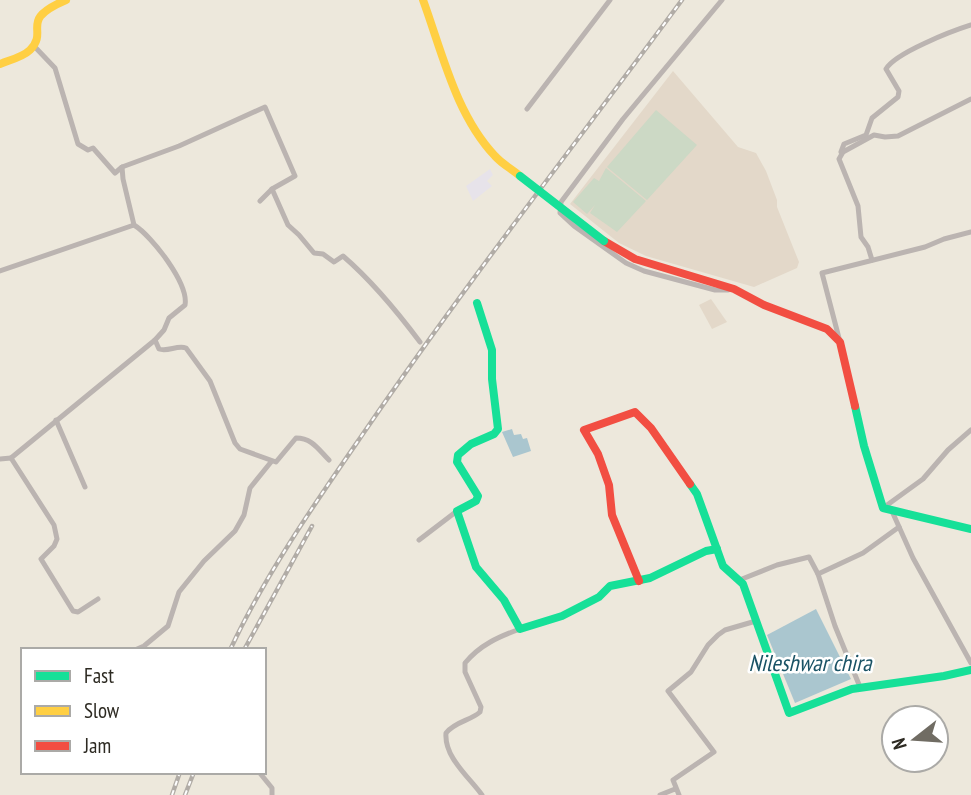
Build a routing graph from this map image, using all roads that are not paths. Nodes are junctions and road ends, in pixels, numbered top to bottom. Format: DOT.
graph roads {
  1 [pos="66,0"];
  2 [pos="423,0"];
  3 [pos="610,0"];
  4 [pos="722,0"];
  5 [pos="54,2"];
  6 [pos="971,25"];
  7 [pos="34,46"];
  8 [pos="0,64"];
  9 [pos="971,99"];
  10 [pos="527,109"];
  11 [pos="840,157"];
  12 [pos="122,167"];
  13 [pos="272,190"];
  14 [pos="260,201"];
  15 [pos="134,225"];
  16 [pos="971,232"];
  17 [pos="872,260"];
  18 [pos="0,271"];
  19 [pos="734,289"];
  20 [pos="477,303"];
  21 [pos="155,340"];
  22 [pos="420,342"];
  23 [pos="841,342"];
  24 [pos="56,420"];
  25 [pos="971,430"];
  26 [pos="11,458"];
  27 [pos="0,459"];
  28 [pos="329,460"];
  29 [pos="271,462"];
  30 [pos="85,487"];
  31 [pos="887,508"];
  32 [pos="457,511"];
  33 [pos="899,527"];
  34 [pos="971,529"];
  35 [pos="419,540"];
  36 [pos="717,549"];
  37 [pos="818,574"];
  38 [pos="639,581"];
  39 [pos="743,584"];
  40 [pos="98,599"];
  41 [pos="756,621"];
  42 [pos="520,629"];
  43 [pos="140,648"];
  44 [pos="971,663"];
  45 [pos="971,670"];
  46 [pos="860,687"];
  47 [pos="261,774"];
  48 [pos="677,792"];
  49 [pos="272,795"];
  50 [pos="482,795"];
  51 [pos="660,795"];
  1 -- 5 [label="street"];
  2 -- 19 [label="street, bridge"];
  3 -- 10 [label="street"];
  4 -- 19 [label="street"];
  5 -- 7 [label="street"];
  6 -- 11 [label="street"];
  7 -- 8 [label="street"];
  7 -- 12 [label="street"];
  9 -- 11 [label="street"];
  11 -- 17 [label="street"];
  12 -- 13 [label="street"];
  12 -- 15 [label="street"];
  13 -- 14 [label="street"];
  13 -- 22 [label="street"];
  15 -- 18 [label="street"];
  15 -- 21 [label="street"];
  16 -- 17 [label="street"];
  17 -- 23 [label="street"];
  19 -- 23 [label="street"];
  20 -- 32 [label="street"];
  21 -- 24 [label="street"];
  21 -- 29 [label="street"];
  23 -- 31 [label="street"];
  24 -- 26 [label="street"];
  24 -- 30 [label="street"];
  25 -- 31 [label="street"];
  26 -- 27 [label="street"];
  26 -- 40 [label="street"];
  28 -- 29 [label="street"];
  29 -- 43 [label="street"];
  31 -- 33 [label="street"];
  31 -- 34 [label="street"];
  32 -- 35 [label="street"];
  32 -- 42 [label="street"];
  33 -- 37 [label="street"];
  33 -- 44 [label="street"];
  36 -- 38 [label="street"];
  36 -- 38 [label="street"];
  36 -- 39 [label="street"];
  37 -- 39 [label="street"];
  37 -- 46 [label="street"];
  38 -- 42 [label="street"];
  39 -- 41 [label="street"];
  41 -- 46 [label="street"];
  41 -- 48 [label="street"];
  42 -- 50 [label="street"];
  45 -- 46 [label="street"];
  47 -- 49 [label="street"];
  48 -- 51 [label="street"];
}
